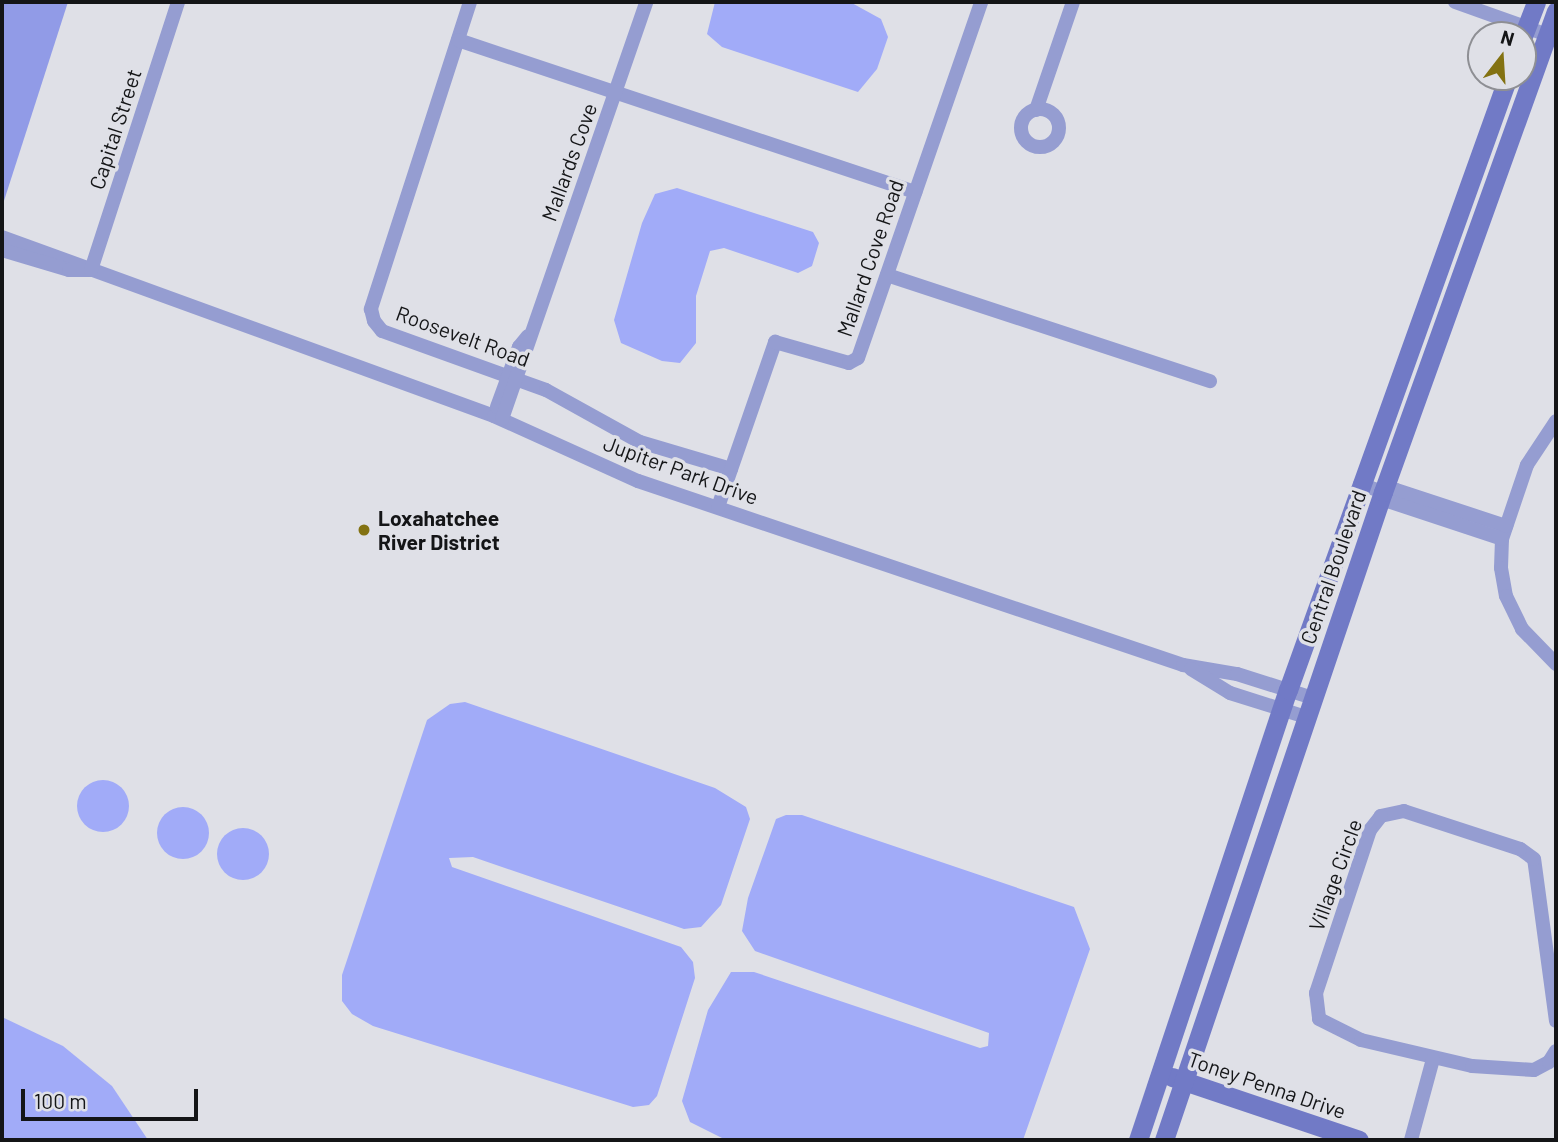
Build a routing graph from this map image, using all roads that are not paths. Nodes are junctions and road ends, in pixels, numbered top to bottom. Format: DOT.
graph roads {
  1 [pos="178,2"];
  2 [pos="470,2"];
  3 [pos="646,2"];
  4 [pos="981,2"];
  5 [pos="1073,2"];
  6 [pos="1455,2"];
  7 [pos="1536,2"];
  8 [pos="1556,11"];
  9 [pos="1501,21"];
  10 [pos="1529,21"];
  11 [pos="1554,35"];
  12 [pos="458,40"];
  13 [pos="1503,91"];
  14 [pos="616,92"];
  15 [pos="1036,110"];
  16 [pos="915,192"];
  17 [pos="2,237"];
  18 [pos="2,250"];
  19 [pos="91,270"];
  20 [pos="887,275"];
  21 [pos="513,376"];
  22 [pos="1210,381"];
  23 [pos="498,418"];
  24 [pos="1556,421"];
  25 [pos="732,469"];
  26 [pos="1360,484"];
  27 [pos="1383,492"];
  28 [pos="718,507"];
  29 [pos="1504,533"];
  30 [pos="1556,664"];
  31 [pos="1312,698"];
  32 [pos="1285,700"];
  33 [pos="1306,717"];
  34 [pos="1556,1021"];
  35 [pos="1556,1051"];
  36 [pos="1433,1059"];
  37 [pos="1161,1073"];
  38 [pos="1184,1081"];
  39 [pos="1138,1140"];
  40 [pos="1164,1140"];
  41 [pos="1359,1140"];
  42 [pos="1411,1140"];
  1 -- 19 [label="street, Capital Street"];
  2 -- 12 [label="street, Roosevelt Road"];
  3 -- 14 [label="street, Mallards Cove"];
  4 -- 16 [label="street, Mallard Cove Road"];
  5 -- 15 [label="street"];
  6 -- 9 [label="street"];
  7 -- 10 [label="street"];
  8 -- 11 [label="street, Central Boulevard"];
  11 -- 27 [label="street, Central Boulevard"];
  12 -- 14 [label="street"];
  12 -- 21 [label="street, Roosevelt Road"];
  13 -- 26 [label="street, Central Boulevard"];
  14 -- 16 [label="street"];
  14 -- 21 [label="street, Mallards Cove"];
  16 -- 20 [label="street, Mallard Cove Road"];
  17 -- 19 [label="street, Jupiter Park Drive"];
  18 -- 19 [label="street, Jupiter Park Drive"];
  19 -- 23 [label="street, Jupiter Park Drive"];
  20 -- 22 [label="street"];
  20 -- 25 [label="street, Mallard Cove Road"];
  21 -- 23 [label="street, Mallards Cove"];
  21 -- 25 [label="street, Roosevelt Road"];
  23 -- 28 [label="street, Jupiter Park Drive"];
  24 -- 29 [label="street"];
  25 -- 28 [label="street, Mallard Cove Road"];
  26 -- 27 [label="street"];
  26 -- 32 [label="street, Central Boulevard"];
  27 -- 29 [label="street"];
  27 -- 31 [label="street, Central Boulevard"];
  28 -- 32 [label="street, Jupiter Park Drive"];
  29 -- 30 [label="street"];
  31 -- 32 [label="street, Jupiter Park Drive"];
  31 -- 33 [label="street, Central Boulevard"];
  32 -- 33 [label="street, Jupiter Park Drive"];
  32 -- 37 [label="street, Central Boulevard"];
  33 -- 38 [label="street, Central Boulevard"];
  34 -- 36 [label="street, Village Circle"];
  35 -- 36 [label="street, Village Circle"];
  36 -- 42 [label="street"];
  37 -- 38 [label="street, Toney Penna Drive"];
  37 -- 39 [label="street, Central Boulevard"];
  38 -- 40 [label="street, Central Boulevard"];
  38 -- 41 [label="street, Toney Penna Drive"];
}
